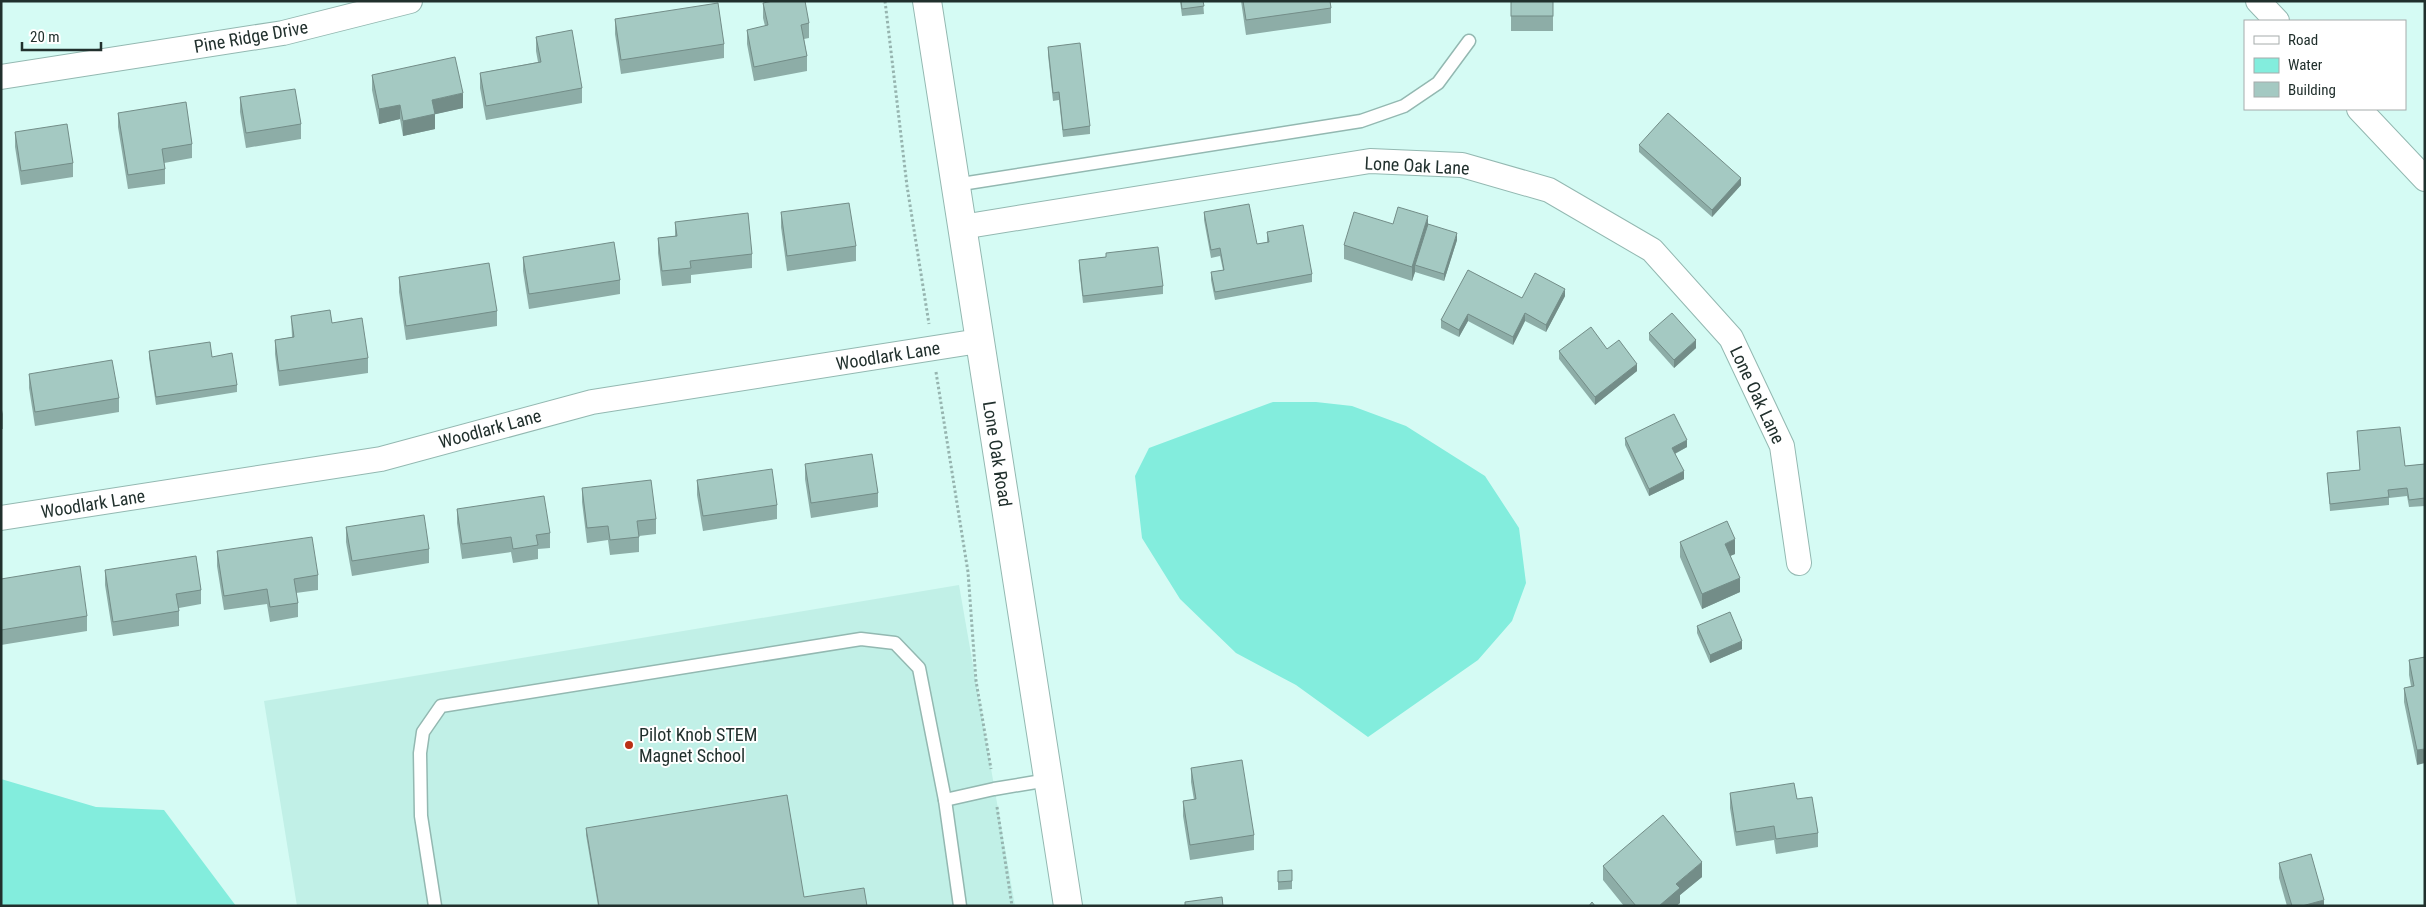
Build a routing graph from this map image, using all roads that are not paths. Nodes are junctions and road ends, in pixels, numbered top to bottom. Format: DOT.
graph roads {
  1 [pos="410,1"];
  2 [pos="927,1"];
  3 [pos="2258,1"];
  4 [pos="2276,20"];
  5 [pos="1469,41"];
  6 [pos="1,77"];
  7 [pos="2360,110"];
  8 [pos="2425,178"];
  9 [pos="956,185"];
  10 [pos="962,227"];
  11 [pos="979,341"];
  12 [pos="1,518"];
  13 [pos="1799,564"];
  14 [pos="1048,780"];
  15 [pos="945,800"];
  16 [pos="435,906"];
  17 [pos="960,906"];
  18 [pos="1068,906"];
  1 -- 6 [label="street, Pine Ridge Drive"];
  2 -- 9 [label="main road, Lone Oak Road"];
  3 -- 4 [label="street"];
  5 -- 9 [label="lane"];
  7 -- 8 [label="street"];
  9 -- 10 [label="main road, Lone Oak Road"];
  10 -- 11 [label="main road, Lone Oak Road"];
  10 -- 13 [label="street, Lone Oak Lane"];
  11 -- 12 [label="street, Woodlark Lane"];
  11 -- 14 [label="main road, Lone Oak Road"];
  14 -- 15 [label="lane"];
  14 -- 18 [label="main road, Lone Oak Road"];
  15 -- 16 [label="lane"];
  15 -- 17 [label="lane"];
}
